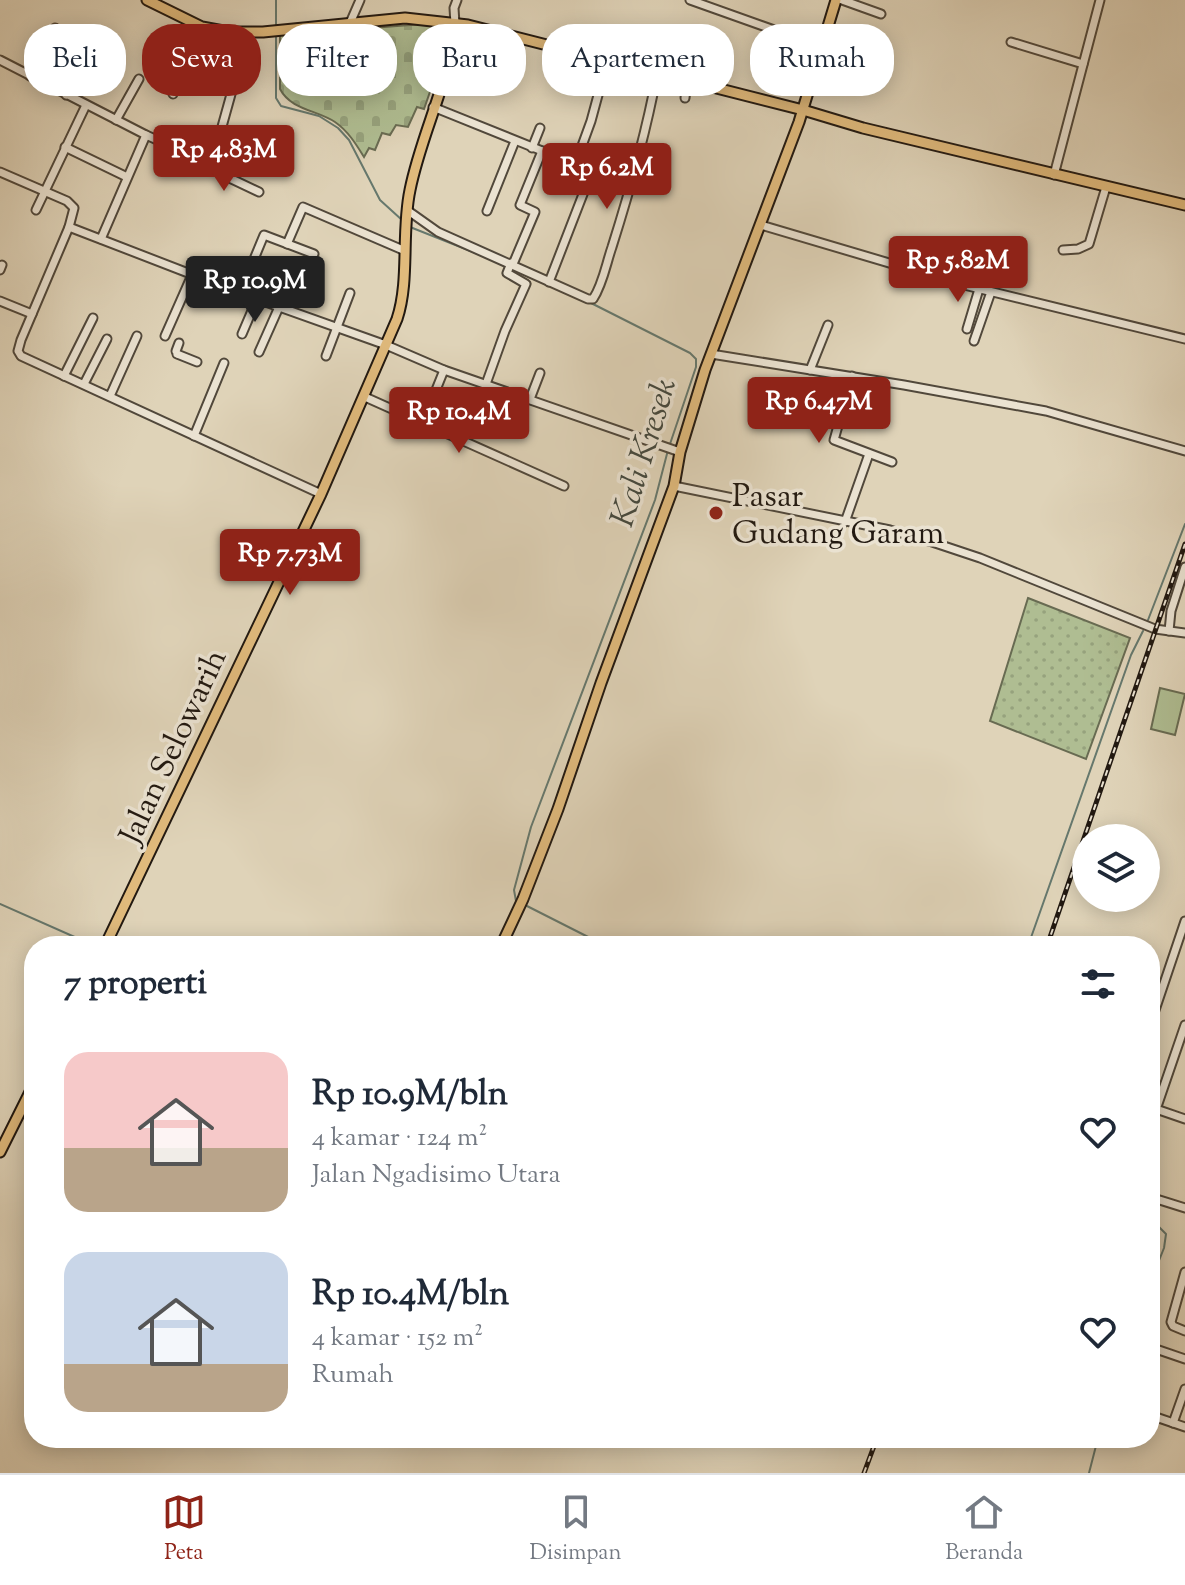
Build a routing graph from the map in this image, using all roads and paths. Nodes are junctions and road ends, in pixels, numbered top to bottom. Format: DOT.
graph roads {
  1 [pos="147,0"];
  2 [pos="360,0"];
  3 [pos="457,0"];
  4 [pos="691,0"];
  5 [pos="726,0"];
  6 [pos="839,0"];
  7 [pos="1100,0"];
  8 [pos="162,3"];
  9 [pos="723,12"];
  10 [pos="881,14"];
  11 [pos="350,23"];
  12 [pos="197,24"];
  13 [pos="455,24"];
  14 [pos="757,24"];
  15 [pos="830,24"];
  16 [pos="261,32"];
  17 [pos="1011,42"];
  18 [pos="0,60"];
  19 [pos="1083,64"];
  20 [pos="24,73"];
  21 [pos="139,79"];
  22 [pos="734,93"];
  23 [pos="68,96"];
  24 [pos="232,96"];
  25 [pos="437,96"];
  26 [pos="598,96"];
  27 [pos="652,96"];
  28 [pos="807,96"];
  29 [pos="86,105"];
  30 [pos="433,107"];
  31 [pos="803,110"];
  32 [pos="116,120"];
  33 [pos="540,128"];
  34 [pos="146,135"];
  35 [pos="515,141"];
  36 [pos="65,147"];
  37 [pos="532,148"];
  38 [pos="542,151"];
  39 [pos="209,163"];
  40 [pos="575,165"];
  41 [pos="592,171"];
  42 [pos="0,172"];
  43 [pos="1054,175"];
  44 [pos="127,177"];
  45 [pos="632,182"];
  46 [pos="1106,187"];
  47 [pos="46,192"];
  48 [pos="259,192"];
  49 [pos="1185,205"];
  50 [pos="36,210"];
  51 [pos="487,211"];
  52 [pos="406,212"];
  53 [pos="761,225"];
  54 [pos="69,227"];
  55 [pos="101,239"];
  56 [pos="287,244"];
  57 [pos="403,250"];
  58 [pos="1063,250"];
  59 [pos="314,254"];
  60 [pos="510,265"];
  61 [pos="192,275"];
  62 [pos="549,282"];
  63 [pos="979,289"];
  64 [pos="991,292"];
  65 [pos="240,293"];
  66 [pos="350,293"];
  67 [pos="257,299"];
  68 [pos="0,301"];
  69 [pos="279,307"];
  70 [pos="32,314"];
  71 [pos="93,318"];
  72 [pos="828,325"];
  73 [pos="338,328"];
  74 [pos="967,329"];
  75 [pos="242,334"];
  76 [pos="137,336"];
  77 [pos="165,336"];
  78 [pos="107,339"];
  79 [pos="1185,339"];
  80 [pos="974,341"];
  81 [pos="386,345"];
  82 [pos="177,349"];
  83 [pos="259,352"];
  84 [pos="711,354"];
  85 [pos="326,356"];
  86 [pos="197,362"];
  87 [pos="224,363"];
  88 [pos="444,370"];
  89 [pos="810,370"];
  90 [pos="540,373"];
  91 [pos="64,376"];
  92 [pos="852,376"];
  93 [pos="84,384"];
  94 [pos="486,384"];
  95 [pos="110,396"];
  96 [pos="365,397"];
  97 [pos="530,399"];
  98 [pos="423,422"];
  99 [pos="194,436"];
  100 [pos="674,450"];
  101 [pos="1185,451"];
  102 [pos="869,454"];
  103 [pos="892,462"];
  104 [pos="564,486"];
  105 [pos="674,486"];
  106 [pos="321,494"];
  107 [pos="845,522"];
  108 [pos="1185,567"];
  109 [pos="1169,631"];
  110 [pos="1185,633"];
  111 [pos="1185,921"];
  112 [pos="110,936"];
  113 [pos="506,936"];
  114 [pos="1160,995"];
  115 [pos="1185,1025"];
  116 [pos="1160,1097"];
  117 [pos="24,1104"];
  118 [pos="1160,1110"];
  119 [pos="1185,1119"];
  120 [pos="0,1152"];
  121 [pos="1160,1200"];
  122 [pos="1185,1208"];
  123 [pos="1185,1272"];
  124 [pos="1185,1331"];
  125 [pos="1160,1350"];
  126 [pos="1185,1359"];
  127 [pos="1185,1389"];
  128 [pos="1160,1418"];
  129 [pos="1173,1423"];
  130 [pos="1185,1427"];
  1 -- 8 [label="main road"];
  2 -- 11 [label="street"];
  3 -- 13 [label="street"];
  4 -- 9 [label="street"];
  5 -- 9 [label="street"];
  6 -- 10 [label="street"];
  6 -- 15 [label="main road"];
  7 -- 19 [label="street"];
  8 -- 12 [label="main road"];
  9 -- 14 [label="street"];
  11 -- 13 [label="main road"];
  11 -- 16 [label="main road"];
  17 -- 19 [label="street"];
  18 -- 20 [label="street"];
  19 -- 43 [label="street"];
  21 -- 32 [label="street"];
  22 -- 31 [label="main road"];
  23 -- 29 [label="street"];
  24 -- 39 [label="street"];
  25 -- 30 [label="main road, Jalan Selowarih"];
  26 -- 40 [label="street"];
  27 -- 45 [label="street"];
  28 -- 31 [label="main road"];
  29 -- 32 [label="street"];
  29 -- 36 [label="street"];
  30 -- 35 [label="street"];
  30 -- 52 [label="main road, Jalan Selowarih"];
  31 -- 43 [label="main road"];
  31 -- 53 [label="main road"];
  32 -- 34 [label="street"];
  33 -- 37 [label="street"];
  34 -- 39 [label="street"];
  34 -- 44 [label="street"];
  35 -- 37 [label="street"];
  35 -- 51 [label="street"];
  36 -- 44 [label="street"];
  36 -- 47 [label="street"];
  37 -- 38 [label="street"];
  38 -- 40 [label="street"];
  38 -- 60 [label="street"];
  39 -- 48 [label="street"];
  40 -- 41 [label="street"];
  41 -- 45 [label="street"];
  41 -- 62 [label="street"];
  42 -- 47 [label="street"];
  43 -- 46 [label="main road"];
  44 -- 55 [label="street"];
  45 -- 62 [label="street"];
  46 -- 49 [label="main road"];
  46 -- 58 [label="street"];
  47 -- 50 [label="street"];
  47 -- 54 [label="street"];
  52 -- 57 [label="main road, Jalan Selowarih"];
  52 -- 60 [label="street"];
  53 -- 63 [label="street"];
  53 -- 84 [label="main road"];
  54 -- 55 [label="street"];
  54 -- 70 [label="street"];
  55 -- 61 [label="street"];
  56 -- 57 [label="street"];
  56 -- 59 [label="street"];
  56 -- 65 [label="street"];
  57 -- 81 [label="main road, Jalan Selowarih"];
  60 -- 62 [label="street"];
  60 -- 94 [label="street"];
  61 -- 65 [label="street"];
  61 -- 77 [label="street"];
  63 -- 64 [label="street"];
  63 -- 74 [label="street"];
  64 -- 79 [label="street"];
  64 -- 80 [label="street"];
  65 -- 67 [label="street"];
  66 -- 73 [label="street"];
  67 -- 69 [label="street"];
  67 -- 75 [label="street"];
  68 -- 70 [label="street"];
  69 -- 73 [label="street"];
  69 -- 83 [label="street"];
  70 -- 91 [label="street"];
  71 -- 91 [label="street"];
  72 -- 89 [label="street"];
  73 -- 81 [label="street"];
  73 -- 85 [label="street"];
  76 -- 95 [label="street"];
  78 -- 93 [label="street"];
  81 -- 88 [label="street"];
  81 -- 96 [label="main road, Jalan Selowarih"];
  82 -- 86 [label="street"];
  84 -- 89 [label="street"];
  84 -- 100 [label="main road"];
  87 -- 99 [label="street"];
  88 -- 94 [label="street"];
  88 -- 98 [label="street"];
  89 -- 92 [label="street"];
  90 -- 97 [label="street"];
  91 -- 93 [label="street"];
  92 -- 101 [label="street"];
  92 -- 102 [label="street"];
  93 -- 95 [label="street"];
  94 -- 97 [label="street"];
  95 -- 99 [label="street"];
  96 -- 98 [label="street"];
  96 -- 106 [label="main road, Jalan Selowarih"];
  97 -- 100 [label="street"];
  98 -- 104 [label="street"];
  99 -- 106 [label="street"];
  100 -- 105 [label="main road"];
  102 -- 103 [label="street"];
  102 -- 107 [label="street"];
  105 -- 107 [label="street"];
  105 -- 113 [label="main road"];
  106 -- 112 [label="main road, Jalan Selowarih"];
  107 -- 109 [label="street"];
  108 -- 109 [label="street"];
  109 -- 110 [label="street"];
  111 -- 114 [label="street"];
  115 -- 116 [label="street"];
  117 -- 120 [label="main road"];
  118 -- 119 [label="street"];
  121 -- 122 [label="street"];
  123 -- 124 [label="street"];
  125 -- 126 [label="street"];
  127 -- 129 [label="street"];
  128 -- 129 [label="street"];
  129 -- 130 [label="street"];
}
